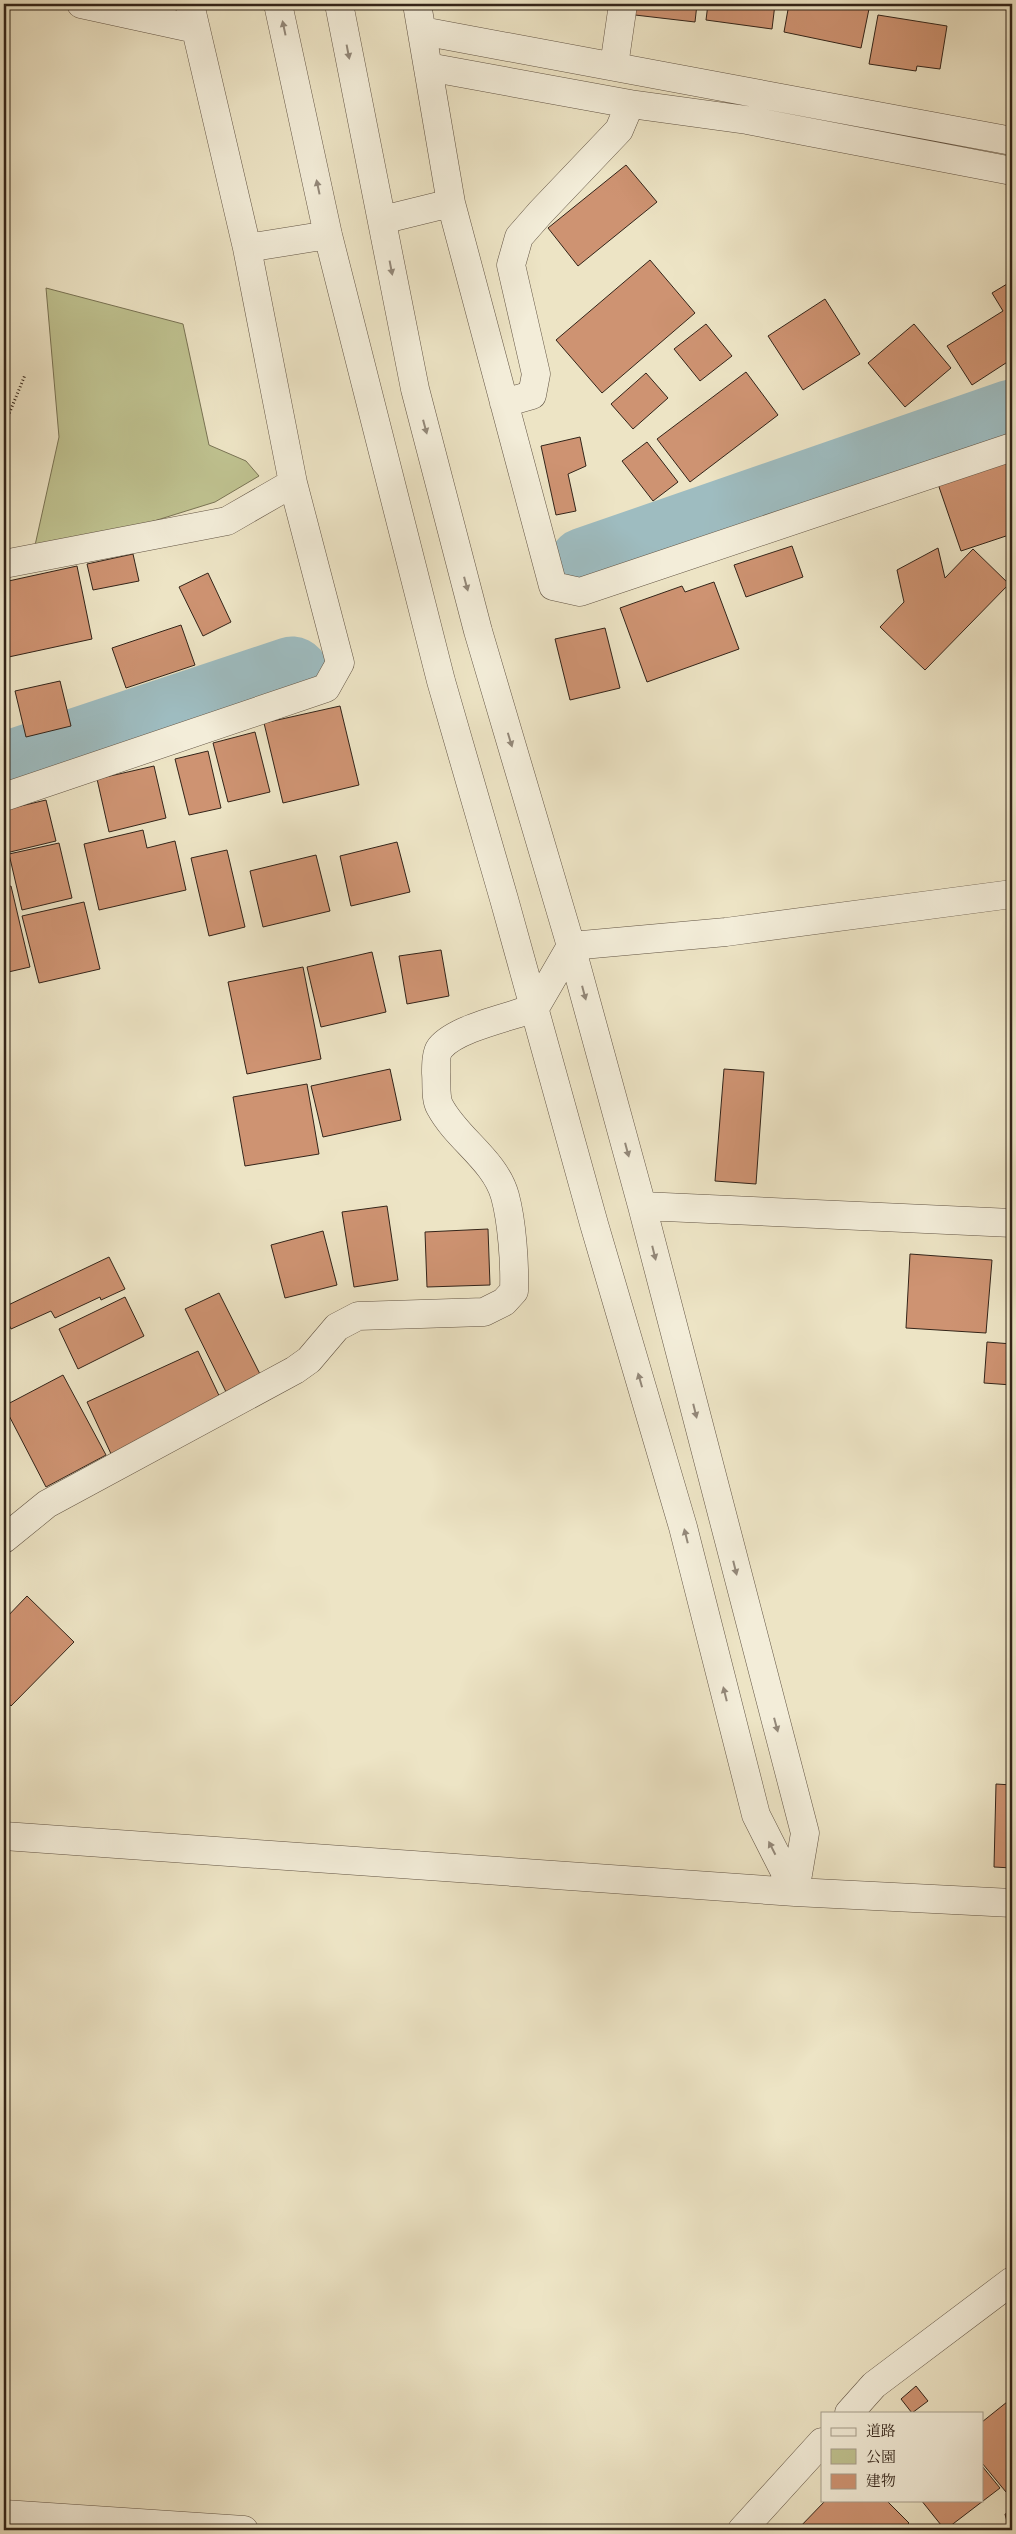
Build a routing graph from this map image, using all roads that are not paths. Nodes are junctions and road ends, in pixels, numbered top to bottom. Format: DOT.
graph roads {
  1 [pos="81,4"];
  2 [pos="278,4"];
  3 [pos="339,4"];
  4 [pos="417,4"];
  5 [pos="623,4"];
  6 [pos="193,16"];
  7 [pos="422,31"];
  8 [pos="428,66"];
  9 [pos="614,66"];
  10 [pos="630,104"];
  11 [pos="1012,141"];
  12 [pos="1012,171"];
  13 [pos="451,203"];
  14 [pos="382,220"];
  15 [pos="328,235"];
  16 [pos="247,248"];
  17 [pos="504,403"];
  18 [pos="1012,447"];
  19 [pos="293,483"];
  20 [pos="4,564"];
  21 [pos="4,797"];
  22 [pos="1012,894"];
  23 [pos="572,946"];
  24 [pos="535,1008"];
  25 [pos="642,1206"];
  26 [pos="1012,1222"];
  27 [pos="4,1539"];
  28 [pos="4,1836"];
  29 [pos="795,1892"];
  30 [pos="1012,1903"];
  31 [pos="1012,2281"];
  32 [pos="850,2412"];
  33 [pos="821,2443"];
  34 [pos="4,2514"];
  35 [pos="244,2530"];
  36 [pos="742,2530"];
  1 -- 6 [label="street"];
  15 -- 2 [label="street, one-way"];
  3 -- 14 [label="street, one-way"];
  4 -- 7 [label="street"];
  5 -- 9 [label="street"];
  6 -- 16 [label="street"];
  7 -- 8 [label="street"];
  7 -- 9 [label="street"];
  8 -- 10 [label="street"];
  8 -- 13 [label="street"];
  9 -- 11 [label="street"];
  10 -- 12 [label="street"];
  10 -- 17 [label="street"];
  13 -- 14 [label="street"];
  13 -- 17 [label="street"];
  14 -- 23 [label="street, one-way"];
  15 -- 16 [label="street"];
  15 -- 24 [label="street"];
  16 -- 19 [label="street"];
  17 -- 18 [label="street"];
  19 -- 20 [label="street"];
  19 -- 21 [label="street"];
  22 -- 23 [label="street"];
  23 -- 24 [label="street"];
  23 -- 25 [label="street, one-way"];
  24 -- 27 [label="street"];
  29 -- 24 [label="street, one-way"];
  25 -- 26 [label="street"];
  25 -- 29 [label="street, one-way"];
  28 -- 29 [label="street"];
  29 -- 30 [label="street"];
  31 -- 32 [label="street"];
  33 -- 36 [label="street"];
  34 -- 35 [label="street"];
}
